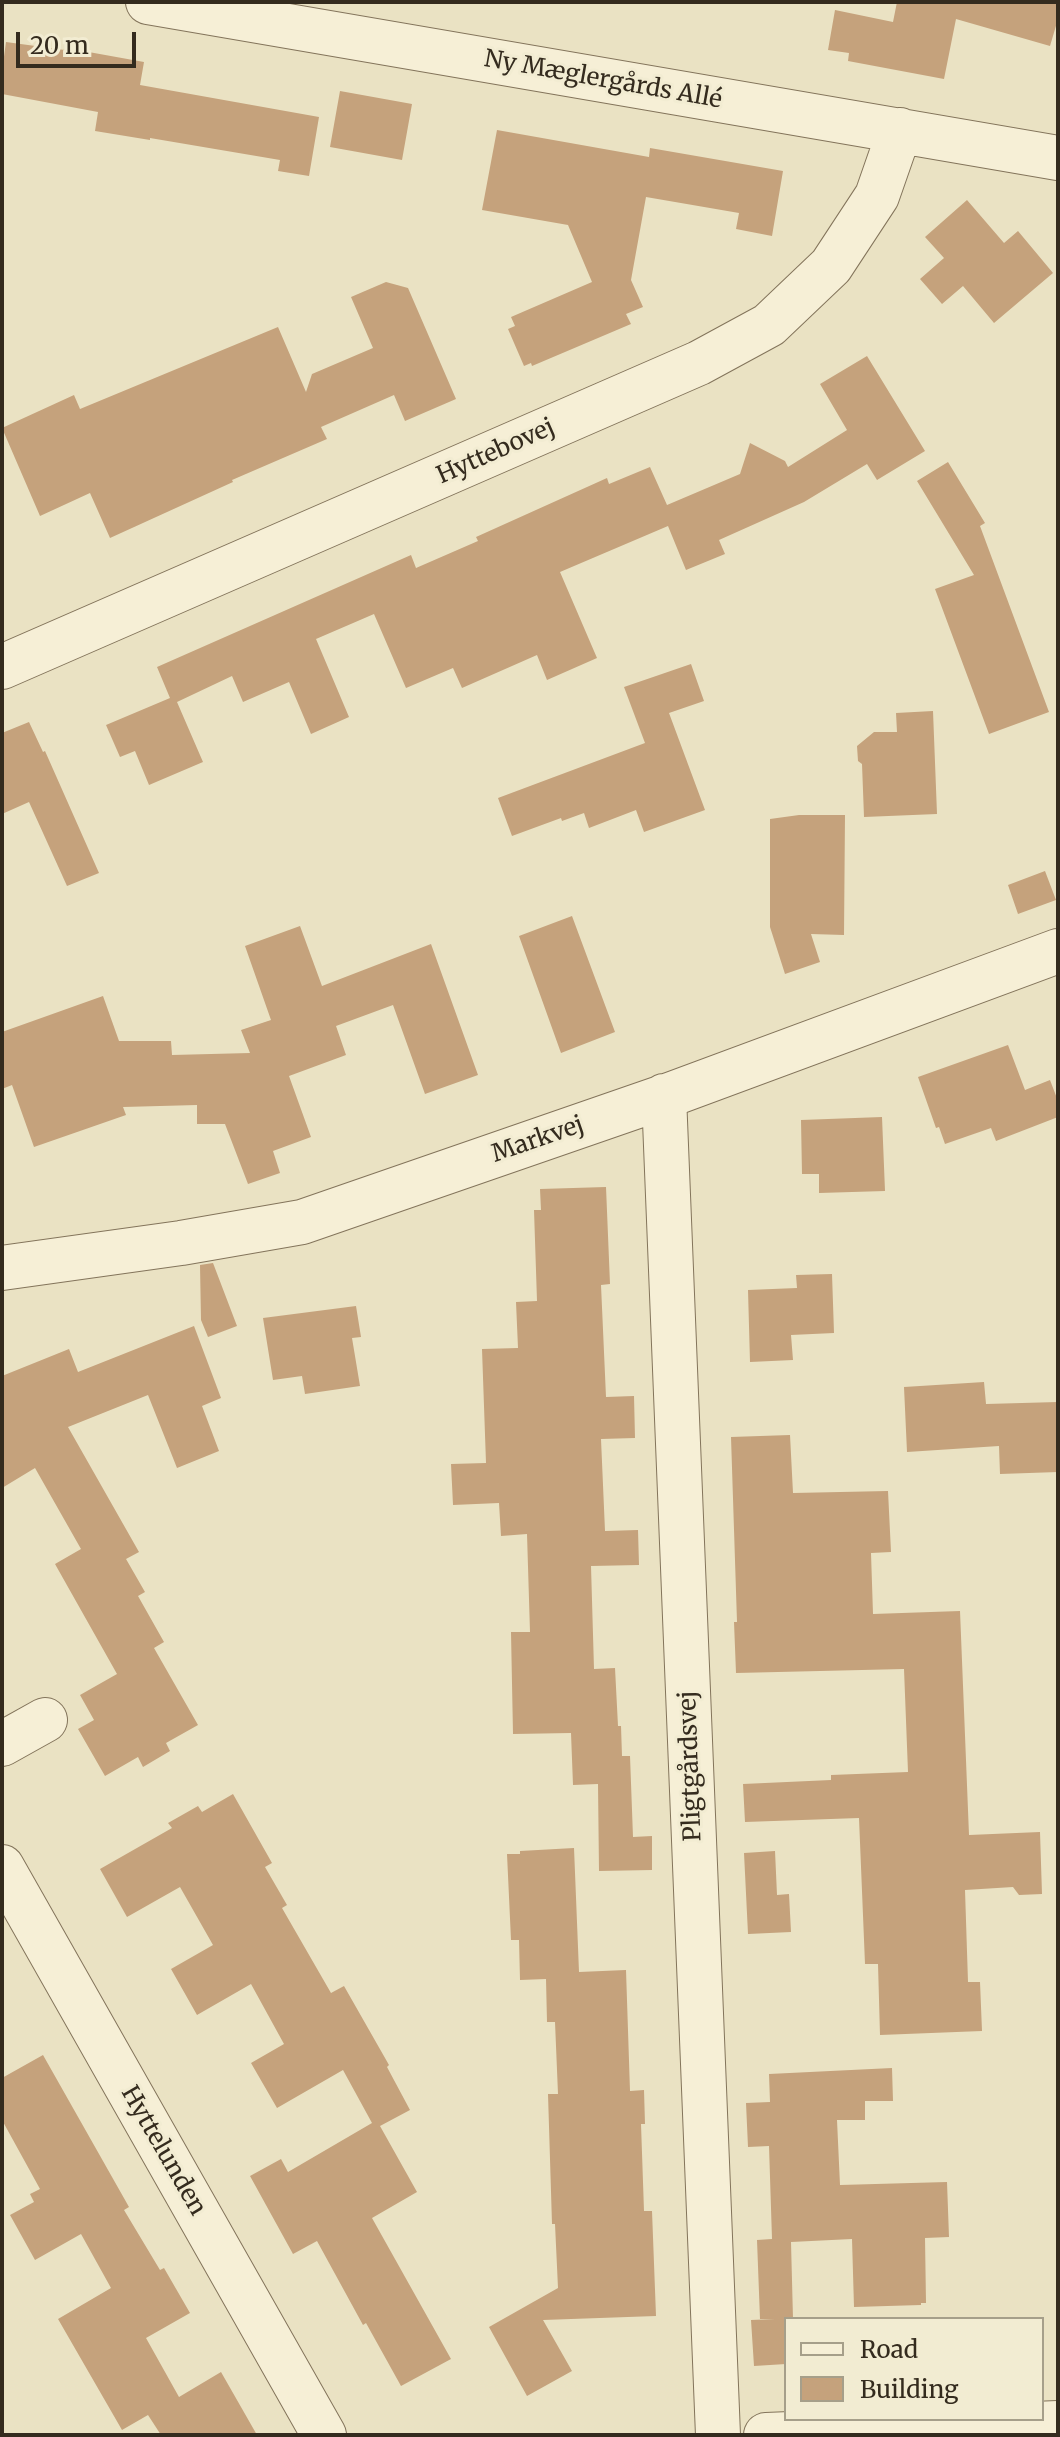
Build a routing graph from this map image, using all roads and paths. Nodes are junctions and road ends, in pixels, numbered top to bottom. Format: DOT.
graph roads {
  1 [pos="148,2"];
  2 [pos="900,130"];
  3 [pos="1058,158"];
  4 [pos="2,667"];
  5 [pos="1058,951"];
  6 [pos="664,1096"];
  7 [pos="2,1268"];
  8 [pos="45,1720"];
  9 [pos="2,1744"];
  10 [pos="2,1867"];
  11 [pos="1058,2423"];
  12 [pos="324,2435"];
  13 [pos="718,2435"];
  14 [pos="766,2435"];
  1 -- 2 [label="street, Ny Mæglergårds Allé"];
  2 -- 3 [label="street, Ny Mæglergårds Allé"];
  2 -- 4 [label="street, Hyttebovej"];
  5 -- 6 [label="street, Markvej"];
  6 -- 7 [label="street, Markvej"];
  6 -- 13 [label="street, Pligtgårdsvej"];
  8 -- 9 [label="street"];
  10 -- 12 [label="street, Hyttelunden"];
  11 -- 14 [label="street"];
}
